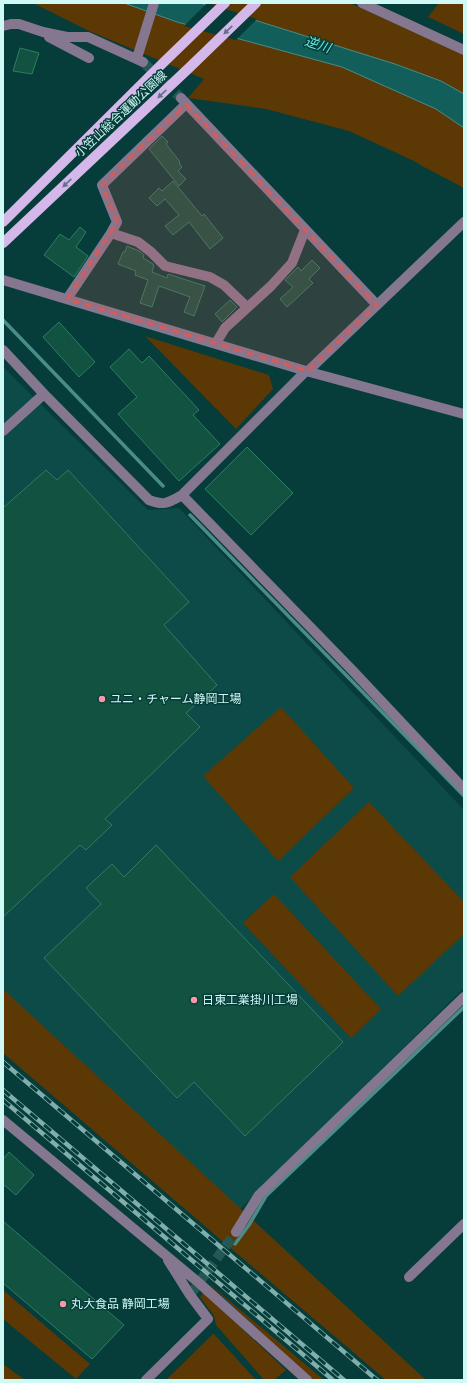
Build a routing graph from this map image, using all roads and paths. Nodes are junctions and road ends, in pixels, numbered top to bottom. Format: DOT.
graph roads {
  1 [pos="154,3"];
  2 [pos="225,3"];
  3 [pos="256,3"];
  4 [pos="362,3"];
  5 [pos="3,26"];
  6 [pos="43,32"];
  7 [pos="464,50"];
  8 [pos="89,58"];
  9 [pos="3,222"];
  10 [pos="464,222"];
  11 [pos="305,230"];
  12 [pos="111,233"];
  13 [pos="3,244"];
  14 [pos="3,280"];
  15 [pos="67,299"];
  16 [pos="377,306"];
  17 [pos="248,307"];
  18 [pos="216,343"];
  19 [pos="3,350"];
  20 [pos="307,371"];
  21 [pos="44,394"];
  22 [pos="464,414"];
  23 [pos="3,431"];
  24 [pos="182,495"];
  25 [pos="464,788"];
  26 [pos="464,997"];
  27 [pos="5,1124"];
  28 [pos="464,1224"];
  29 [pos="236,1232"];
  30 [pos="162,1252"];
  31 [pos="409,1277"];
  32 [pos="146,1380"];
  33 [pos="307,1380"];
  1 -- 6 [label="street"];
  2 -- 9 [label="main road, 小笠山総合運動公園線"];
  3 -- 13 [label="main road, 小笠山総合運動公園線, one-way"];
  4 -- 7 [label="street"];
  5 -- 6 [label="street"];
  6 -- 8 [label="street"];
  10 -- 16 [label="street"];
  11 -- 12 [label="street"];
  11 -- 16 [label="street"];
  11 -- 17 [label="street"];
  12 -- 15 [label="street"];
  12 -- 17 [label="street"];
  14 -- 15 [label="street"];
  15 -- 18 [label="street"];
  16 -- 20 [label="street"];
  17 -- 18 [label="street"];
  18 -- 20 [label="street"];
  19 -- 21 [label="street"];
  20 -- 22 [label="street"];
  20 -- 24 [label="street"];
  21 -- 23 [label="street"];
  21 -- 24 [label="street"];
  24 -- 25 [label="street"];
  26 -- 29 [label="street"];
  27 -- 30 [label="street"];
  28 -- 31 [label="street"];
  30 -- 32 [label="street"];
  30 -- 33 [label="street"];
}
